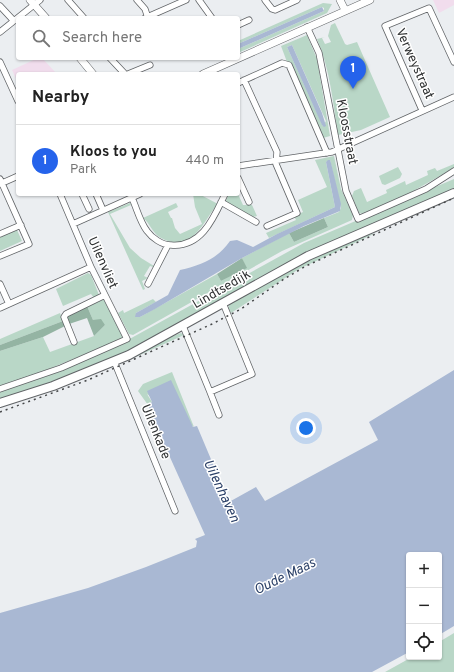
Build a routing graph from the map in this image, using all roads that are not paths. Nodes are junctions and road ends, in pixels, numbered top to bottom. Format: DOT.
graph roads {
  1 [pos="68,0"];
  2 [pos="137,0"];
  3 [pos="186,0"];
  4 [pos="199,0"];
  5 [pos="265,0"];
  6 [pos="297,0"];
  7 [pos="340,0"];
  8 [pos="370,0"];
  9 [pos="35,2"];
  10 [pos="0,6"];
  11 [pos="345,10"];
  12 [pos="20,16"];
  13 [pos="45,16"];
  14 [pos="82,16"];
  15 [pos="146,16"];
  16 [pos="151,16"];
  17 [pos="211,16"];
  18 [pos="249,20"];
  19 [pos="14,21"];
  20 [pos="240,24"];
  21 [pos="307,27"];
  22 [pos="0,32"];
  23 [pos="240,57"];
  24 [pos="82,60"];
  25 [pos="112,60"];
  26 [pos="234,60"];
  27 [pos="0,62"];
  28 [pos="454,62"];
  29 [pos="150,64"];
  30 [pos="91,72"];
  31 [pos="125,72"];
  32 [pos="132,72"];
  33 [pos="207,72"];
  34 [pos="241,81"];
  35 [pos="16,97"];
  36 [pos="454,97"];
  37 [pos="422,110"];
  38 [pos="337,150"];
  39 [pos="327,153"];
  40 [pos="275,160"];
  41 [pos="240,166"];
  42 [pos="454,171"];
  43 [pos="16,177"];
  44 [pos="1,182"];
  45 [pos="240,183"];
  46 [pos="454,193"];
  47 [pos="61,196"];
  48 [pos="83,196"];
  49 [pos="97,196"];
  50 [pos="136,196"];
  51 [pos="224,196"];
  52 [pos="132,198"];
  53 [pos="221,202"];
  54 [pos="248,202"];
  55 [pos="89,209"];
  56 [pos="104,210"];
  57 [pos="256,222"];
  58 [pos="73,224"];
  59 [pos="20,225"];
  60 [pos="267,226"];
  61 [pos="0,234"];
  62 [pos="168,245"];
  63 [pos="0,256"];
  64 [pos="91,267"];
  65 [pos="0,284"];
  66 [pos="148,284"];
  67 [pos="105,295"];
  68 [pos="223,303"];
  69 [pos="9,304"];
  70 [pos="0,308"];
  71 [pos="183,326"];
  72 [pos="74,342"];
  73 [pos="114,362"];
  74 [pos="0,389"];
  75 [pos="210,392"];
  76 [pos="0,404"];
  77 [pos="219,415"];
  78 [pos="175,511"];
  1 -- 14 [label="street"];
  2 -- 15 [label="street"];
  3 -- 16 [label="street"];
  4 -- 17 [label="street"];
  5 -- 6 [label="street"];
  7 -- 11 [label="street"];
  8 -- 11 [label="street"];
  9 -- 12 [label="street"];
  9 -- 13 [label="street"];
  10 -- 19 [label="street"];
  11 -- 21 [label="street"];
  18 -- 20 [label="street"];
  19 -- 22 [label="street"];
  21 -- 23 [label="street"];
  21 -- 38 [label="street, Kloosstraat"];
  24 -- 30 [label="street"];
  25 -- 31 [label="street"];
  26 -- 33 [label="street"];
  27 -- 35 [label="street"];
  28 -- 37 [label="street, Verweystraat"];
  29 -- 32 [label="street"];
  34 -- 39 [label="street"];
  34 -- 40 [label="street"];
  36 -- 37 [label="street"];
  37 -- 38 [label="street"];
  38 -- 39 [label="street"];
  38 -- 42 [label="street, Kloosstraat"];
  39 -- 40 [label="street"];
  40 -- 41 [label="street"];
  40 -- 60 [label="street"];
  43 -- 44 [label="street"];
  44 -- 59 [label="street"];
  45 -- 54 [label="street"];
  46 -- 68 [label="main road, Lindtsedijk"];
  47 -- 58 [label="street, Uilenvliet"];
  48 -- 55 [label="street"];
  49 -- 56 [label="street"];
  50 -- 52 [label="street"];
  51 -- 53 [label="street"];
  52 -- 56 [label="street"];
  52 -- 62 [label="street"];
  53 -- 57 [label="street"];
  53 -- 62 [label="street"];
  56 -- 58 [label="street"];
  58 -- 64 [label="street, Uilenvliet"];
  59 -- 61 [label="street"];
  59 -- 63 [label="street"];
  62 -- 66 [label="street"];
  64 -- 67 [label="street, Uilenvliet"];
  64 -- 69 [label="street"];
  65 -- 69 [label="street"];
  67 -- 72 [label="street"];
  67 -- 74 [label="street, Uilenvliet"];
  68 -- 71 [label="main road, Lindtsedijk"];
  68 -- 75 [label="street"];
  69 -- 70 [label="street"];
  71 -- 73 [label="main road, Lindtsedijk"];
  71 -- 75 [label="street"];
  73 -- 76 [label="main road, Lindtsedijk"];
  73 -- 78 [label="street, Uilenkade"];
  75 -- 77 [label="street"];
}
